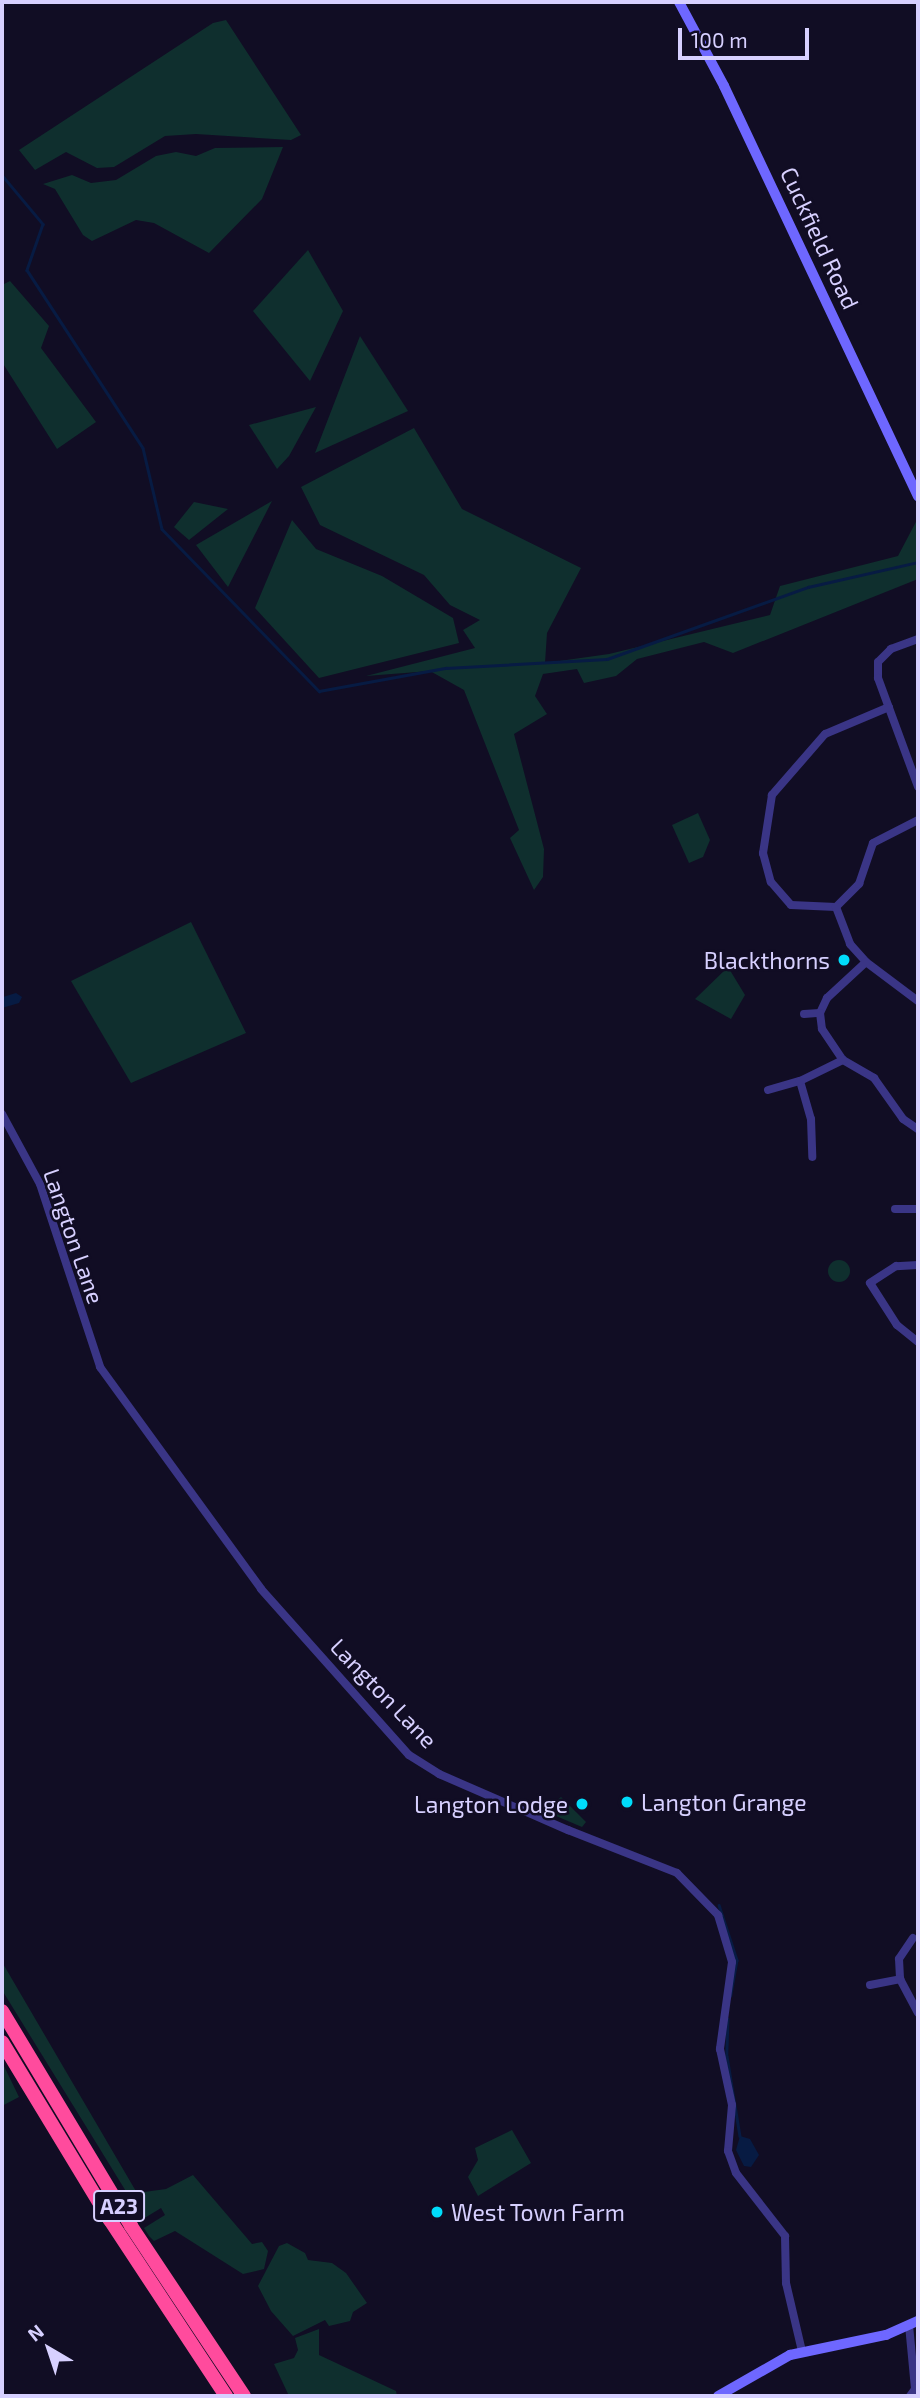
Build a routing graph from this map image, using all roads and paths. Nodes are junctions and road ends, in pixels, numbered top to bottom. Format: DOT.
graph roads {
  1 [pos="679,2"];
  2 [pos="918,496"];
  3 [pos="918,639"];
  4 [pos="889,707"];
  5 [pos="918,787"];
  6 [pos="918,820"];
  7 [pos="836,907"];
  8 [pos="866,962"];
  9 [pos="918,1001"];
  10 [pos="820,1013"];
  11 [pos="804,1014"];
  12 [pos="843,1060"];
  13 [pos="800,1082"];
  14 [pos="768,1090"];
  15 [pos="2,1114"];
  16 [pos="918,1129"];
  17 [pos="812,1157"];
  18 [pos="918,1209"];
  19 [pos="898,1212"];
  20 [pos="918,1265"];
  21 [pos="918,1342"];
  22 [pos="913,1938"];
  23 [pos="900,1979"];
  24 [pos="870,1985"];
  25 [pos="2,2011"];
  26 [pos="918,2013"];
  27 [pos="2,2042"];
  28 [pos="914,2323"];
  29 [pos="802,2351"];
  30 [pos="226,2396"];
  31 [pos="244,2396"];
  32 [pos="718,2396"];
  33 [pos="910,2396"];
  1 -- 2 [label="street, Cuckfield Road"];
  3 -- 4 [label="street"];
  4 -- 5 [label="street"];
  4 -- 7 [label="street"];
  6 -- 7 [label="street"];
  7 -- 8 [label="street"];
  8 -- 9 [label="street"];
  8 -- 10 [label="street"];
  10 -- 11 [label="street"];
  10 -- 12 [label="street"];
  12 -- 13 [label="street"];
  12 -- 16 [label="street"];
  13 -- 14 [label="street"];
  13 -- 17 [label="street"];
  15 -- 29 [label="street, Langton Lane"];
  18 -- 19 [label="street"];
  20 -- 21 [label="street"];
  22 -- 23 [label="street"];
  23 -- 24 [label="street"];
  23 -- 26 [label="street"];
  25 -- 31 [label="highway, A23"];
  27 -- 30 [label="highway, A23"];
  28 -- 29 [label="street"];
  28 -- 33 [label="street"];
  29 -- 32 [label="street"];
}
